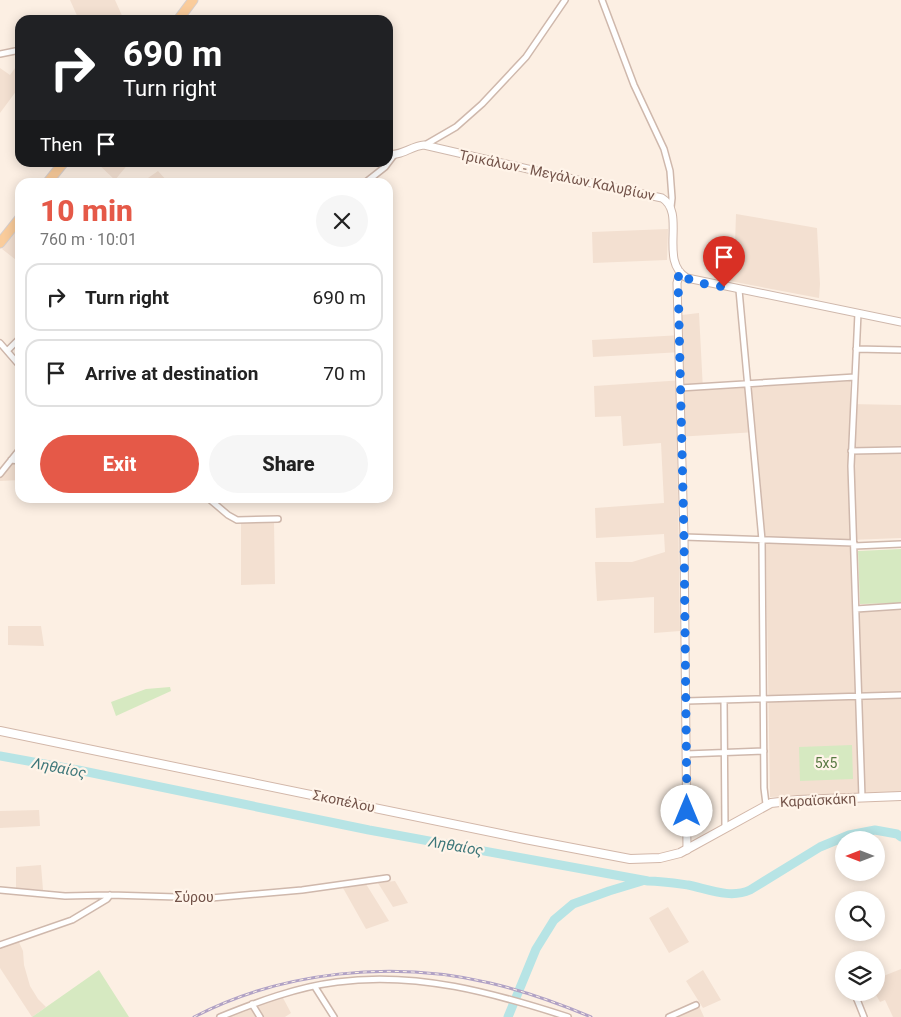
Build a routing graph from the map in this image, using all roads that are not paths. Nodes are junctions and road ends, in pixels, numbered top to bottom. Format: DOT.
graph roads {
  1 [pos="193,0"];
  2 [pos="565,0"];
  3 [pos="602,0"];
  4 [pos="182,15"];
  5 [pos="15,51"];
  6 [pos="0,54"];
  7 [pos="424,145"];
  8 [pos="393,153"];
  9 [pos="60,167"];
  10 [pos="385,167"];
  11 [pos="51,178"];
  12 [pos="371,178"];
  13 [pos="670,207"];
  14 [pos="15,224"];
  15 [pos="0,243"];
  16 [pos="680,272"];
  17 [pos="740,290"];
  18 [pos="858,313"];
  19 [pos="901,322"];
  20 [pos="0,343"];
  21 [pos="15,343"];
  22 [pos="856,348"];
  23 [pos="901,350"];
  24 [pos="7,351"];
  25 [pos="15,360"];
  26 [pos="855,377"];
  27 [pos="747,384"];
  28 [pos="680,388"];
  29 [pos="901,450"];
  30 [pos="851,451"];
  31 [pos="15,455"];
  32 [pos="11,460"];
  33 [pos="15,460"];
  34 [pos="0,474"];
  35 [pos="214,503"];
  36 [pos="278,519"];
  37 [pos="684,537"];
  38 [pos="762,540"];
  39 [pos="854,544"];
  40 [pos="901,544"];
  41 [pos="901,606"];
  42 [pos="856,609"];
  43 [pos="901,695"];
  44 [pos="859,696"];
  45 [pos="763,699"];
  46 [pos="724,700"];
  47 [pos="686,701"];
  48 [pos="0,731"];
  49 [pos="764,751"];
  50 [pos="724,752"];
  51 [pos="686,754"];
  52 [pos="901,796"];
  53 [pos="862,798"];
  54 [pos="766,804"];
  55 [pos="725,828"];
  56 [pos="687,850"];
  57 [pos="387,878"];
  58 [pos="0,890"];
  59 [pos="110,895"];
  60 [pos="0,945"];
  61 [pos="315,987"];
  62 [pos="858,1001"];
  63 [pos="252,1004"];
  64 [pos="696,1004"];
  65 [pos="220,1017"];
  66 [pos="260,1017"];
  67 [pos="334,1017"];
  68 [pos="568,1017"];
  69 [pos="669,1017"];
  70 [pos="864,1017"];
  1 -- 4 [label="main road"];
  2 -- 7 [label="street"];
  3 -- 13 [label="street"];
  5 -- 6 [label="street"];
  7 -- 8 [label="street, Τρικάλων - Μεγάλων Καλυβίων"];
  7 -- 13 [label="street, Τρικάλων - Μεγάλων Καλυβίων"];
  9 -- 11 [label="main road"];
  10 -- 12 [label="street"];
  13 -- 16 [label="street, Τρικάλων - Μεγάλων Καλυβίων"];
  14 -- 15 [label="main road"];
  16 -- 17 [label="street"];
  16 -- 28 [label="street"];
  17 -- 18 [label="street"];
  17 -- 27 [label="street"];
  18 -- 19 [label="street"];
  18 -- 22 [label="street"];
  20 -- 24 [label="street"];
  21 -- 24 [label="street"];
  22 -- 23 [label="street"];
  22 -- 26 [label="street"];
  24 -- 25 [label="street"];
  26 -- 27 [label="street"];
  26 -- 30 [label="street"];
  27 -- 28 [label="street"];
  27 -- 38 [label="street"];
  28 -- 37 [label="street"];
  29 -- 30 [label="street"];
  30 -- 39 [label="street"];
  31 -- 32 [label="street"];
  32 -- 33 [label="street"];
  32 -- 34 [label="street"];
  35 -- 36 [label="street"];
  37 -- 38 [label="street"];
  37 -- 47 [label="street"];
  38 -- 39 [label="street"];
  38 -- 45 [label="street"];
  39 -- 40 [label="street"];
  39 -- 42 [label="street"];
  41 -- 42 [label="street"];
  42 -- 44 [label="street"];
  43 -- 44 [label="street"];
  44 -- 45 [label="street"];
  44 -- 53 [label="street"];
  45 -- 46 [label="street"];
  45 -- 49 [label="street"];
  46 -- 47 [label="street"];
  46 -- 50 [label="street"];
  47 -- 51 [label="street"];
  48 -- 56 [label="main road, Σκοπέλου"];
  49 -- 50 [label="street"];
  49 -- 54 [label="street"];
  50 -- 51 [label="street"];
  50 -- 55 [label="street"];
  51 -- 56 [label="street"];
  52 -- 53 [label="main road, Καραϊσκάκη"];
  53 -- 54 [label="main road, Καραϊσκάκη"];
  54 -- 55 [label="main road, Καραϊσκάκη"];
  55 -- 56 [label="main road, Καραϊσκάκη"];
  57 -- 59 [label="street, Σύρου"];
  58 -- 59 [label="street, Σύρου"];
  59 -- 60 [label="street"];
  61 -- 63 [label="street"];
  61 -- 67 [label="street"];
  61 -- 68 [label="street"];
  62 -- 70 [label="street"];
  63 -- 65 [label="street"];
  63 -- 66 [label="street"];
  64 -- 69 [label="street"];
}
